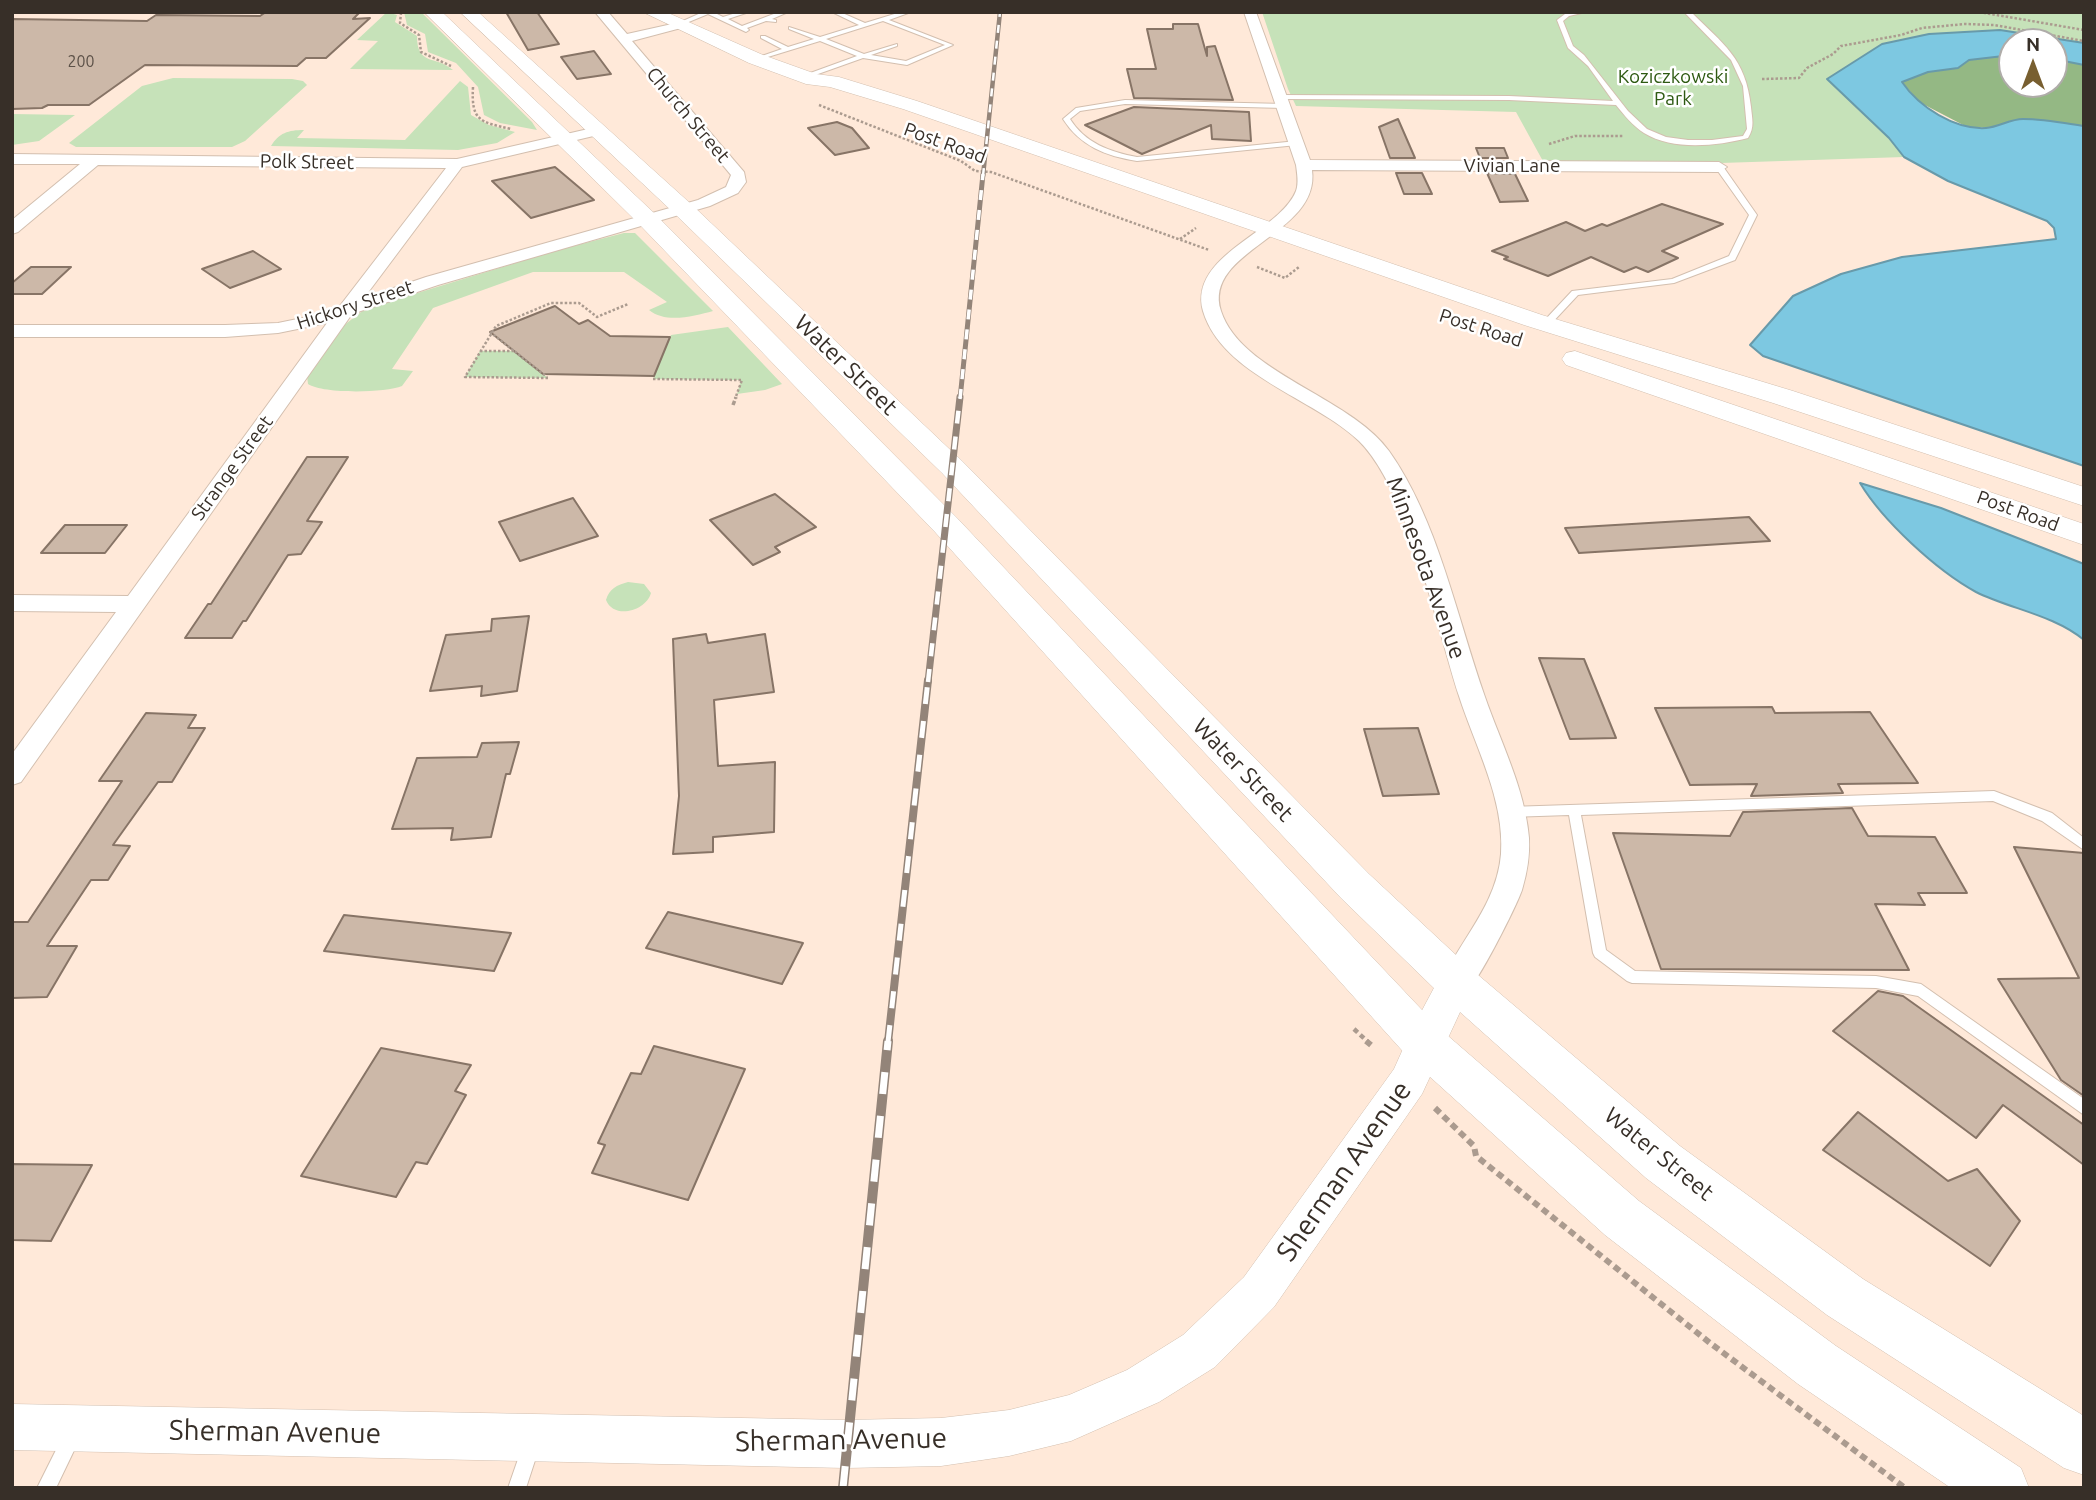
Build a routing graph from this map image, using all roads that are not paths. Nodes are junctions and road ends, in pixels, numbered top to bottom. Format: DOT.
graph roads {
  1 [pos="432,12"];
  2 [pos="468,12"];
  3 [pos="601,12"];
  4 [pos="651,12"];
  5 [pos="746,12"];
  6 [pos="785,12"];
  7 [pos="835,12"];
  8 [pos="908,12"];
  9 [pos="1251,12"];
  10 [pos="1583,12"];
  11 [pos="1687,12"];
  12 [pos="709,13"];
  13 [pos="723,19"];
  14 [pos="766,19"];
  15 [pos="885,20"];
  16 [pos="774,21"];
  17 [pos="677,25"];
  18 [pos="866,26"];
  19 [pos="791,28"];
  20 [pos="925,35"];
  21 [pos="763,37"];
  22 [pos="623,38"];
  23 [pos="823,39"];
  24 [pos="912,40"];
  25 [pos="895,45"];
  26 [pos="789,50"];
  27 [pos="863,56"];
  28 [pos="757,59"];
  29 [pos="808,78"];
  30 [pos="1283,102"];
  31 [pos="1618,103"];
  32 [pos="869,113"];
  33 [pos="597,131"];
  34 [pos="564,139"];
  35 [pos="1297,143"];
  36 [pos="12,159"];
  37 [pos="93,160"];
  38 [pos="457,164"];
  39 [pos="1304,165"];
  40 [pos="1719,167"];
  41 [pos="683,209"];
  42 [pos="648,219"];
  43 [pos="12,229"];
  44 [pos="1268,230"];
  45 [pos="1221,238"];
  46 [pos="1240,253"];
  47 [pos="344,312"];
  48 [pos="1546,324"];
  49 [pos="12,331"];
  50 [pos="2084,497"];
  51 [pos="2084,535"];
  52 [pos="12,603"];
  53 [pos="134,604"];
  54 [pos="12,775"];
  55 [pos="1574,810"];
  56 [pos="1508,812"];
  57 [pos="2084,845"];
  58 [pos="1456,982"];
  59 [pos="1424,1043"];
  60 [pos="2084,1108"];
  61 [pos="12,1427"];
  62 [pos="75,1428"];
  63 [pos="533,1438"];
  64 [pos="2084,1448"];
  65 [pos="47,1488"];
  66 [pos="517,1488"];
  67 [pos="2001,1488"];
  1 -- 34 [label="main road, Water Street"];
  2 -- 33 [label="main road, Water Street"];
  3 -- 22 [label="street, Church Street"];
  4 -- 17 [label="main road"];
  5 -- 13 [label="lane"];
  6 -- 14 [label="lane"];
  7 -- 18 [label="lane"];
  8 -- 15 [label="lane"];
  9 -- 30 [label="street, Minnesota Avenue"];
  10 -- 31 [label="lane"];
  11 -- 31 [label="lane"];
  12 -- 13 [label="lane"];
  12 -- 17 [label="lane"];
  13 -- 14 [label="lane"];
  14 -- 16 [label="lane"];
  15 -- 18 [label="lane"];
  15 -- 20 [label="lane"];
  17 -- 22 [label="street, Church Street"];
  17 -- 28 [label="main road"];
  18 -- 23 [label="lane"];
  19 -- 23 [label="lane"];
  20 -- 24 [label="lane"];
  20 -- 27 [label="lane"];
  21 -- 26 [label="lane"];
  22 -- 41 [label="street, Church Street"];
  23 -- 26 [label="lane"];
  23 -- 27 [label="lane"];
  25 -- 27 [label="lane"];
  26 -- 28 [label="lane"];
  27 -- 29 [label="lane"];
  28 -- 29 [label="main road"];
  29 -- 32 [label="main road"];
  29 -- 44 [label="main road, Post Road"];
  30 -- 31 [label="lane"];
  30 -- 35 [label="street, Minnesota Avenue"];
  30 -- 35 [label="lane"];
  33 -- 34 [label="street, Polk Street"];
  33 -- 41 [label="main road, Water Street"];
  34 -- 38 [label="street, Polk Street"];
  34 -- 42 [label="main road, Water Street"];
  35 -- 39 [label="street, Minnesota Avenue"];
  36 -- 37 [label="street, Polk Street"];
  37 -- 38 [label="street, Polk Street"];
  37 -- 43 [label="street"];
  38 -- 47 [label="street, Strange Street"];
  39 -- 40 [label="street, Vivian Lane"];
  39 -- 44 [label="street, Minnesota Avenue"];
  40 -- 48 [label="lane"];
  41 -- 42 [label="street, Church Street"];
  41 -- 58 [label="main road, Water Street"];
  42 -- 47 [label="street, Hickory Street"];
  42 -- 59 [label="main road, Water Street"];
  44 -- 46 [label="street, Minnesota Avenue"];
  44 -- 48 [label="main road, Post Road"];
  45 -- 46 [label="main road, Post Road"];
  46 -- 51 [label="main road, Post Road"];
  46 -- 56 [label="street, Minnesota Avenue"];
  47 -- 49 [label="street, Hickory Street"];
  47 -- 53 [label="street, Strange Street"];
  48 -- 50 [label="main road, Post Road"];
  52 -- 53 [label="street"];
  53 -- 54 [label="street, Strange Street"];
  55 -- 56 [label="lane"];
  55 -- 57 [label="lane"];
  55 -- 60 [label="lane"];
  56 -- 58 [label="street, Minnesota Avenue"];
  58 -- 59 [label="street, Sherman Avenue"];
  58 -- 64 [label="main road, Water Street"];
  59 -- 63 [label="street, Sherman Avenue"];
  59 -- 67 [label="main road, Water Street"];
  61 -- 62 [label="street, Sherman Avenue"];
  62 -- 63 [label="street, Sherman Avenue"];
  62 -- 65 [label="lane"];
  63 -- 66 [label="lane"];
}
